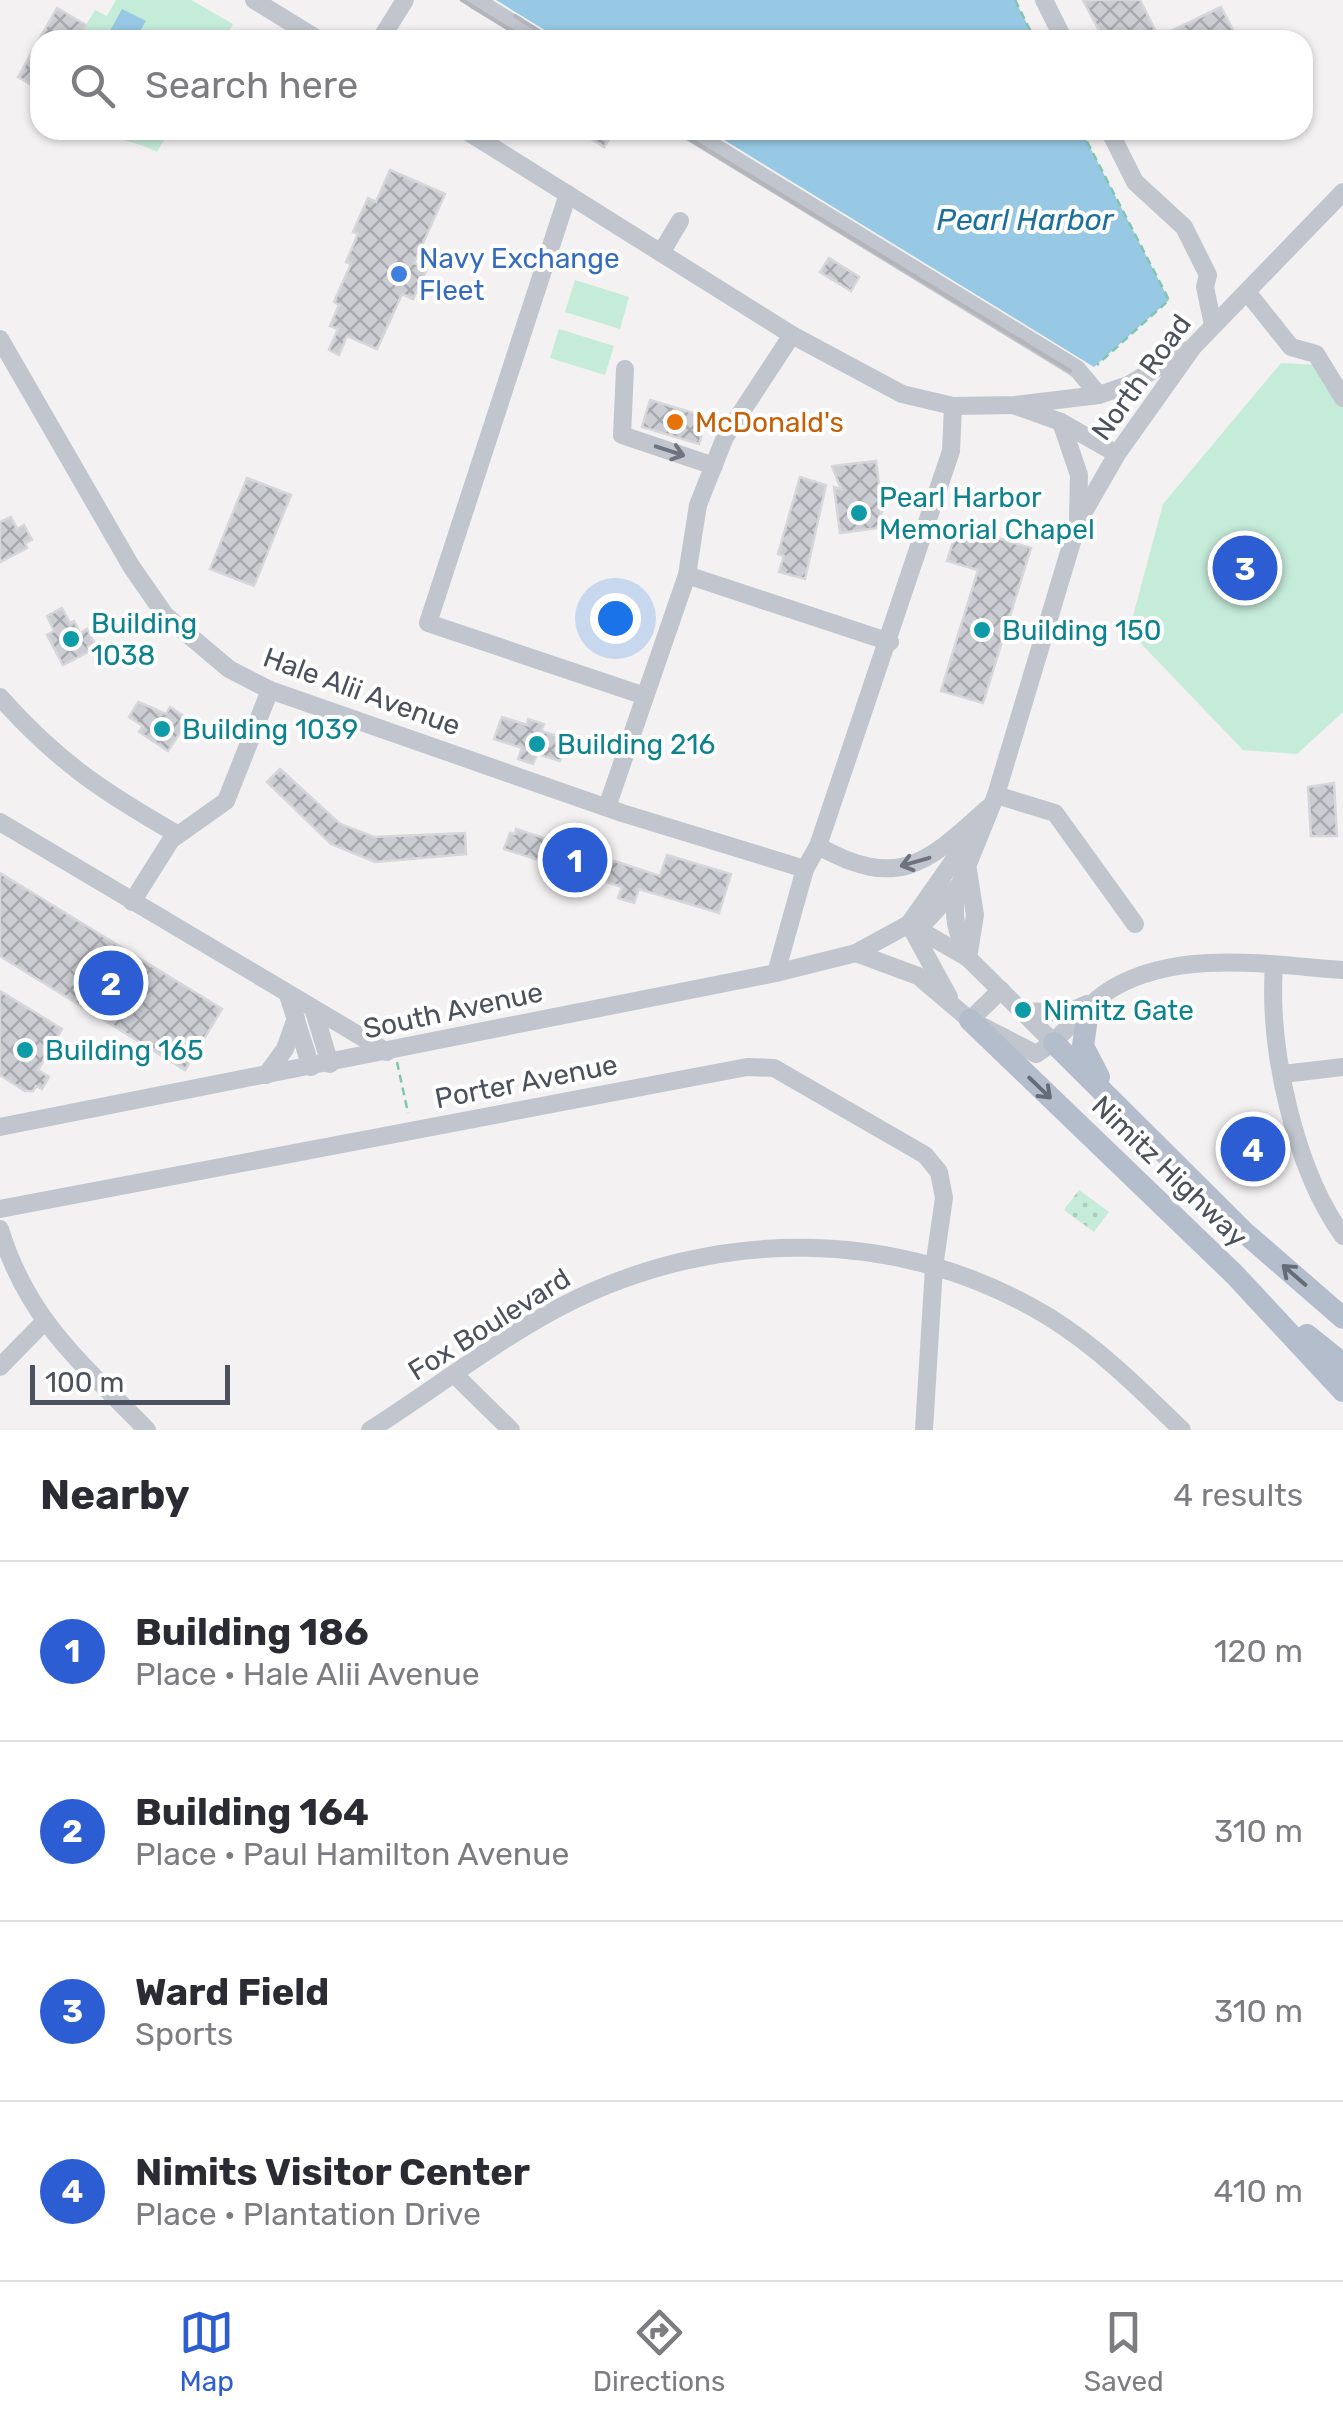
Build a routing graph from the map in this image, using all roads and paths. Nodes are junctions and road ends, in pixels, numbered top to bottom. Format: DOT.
graph roads {
  1 [pos="254,0"];
  2 [pos="405,0"];
  3 [pos="475,0"];
  4 [pos="1015,0"];
  5 [pos="1044,0"];
  6 [pos="303,30"];
  7 [pos="386,30"];
  8 [pos="524,30"];
  9 [pos="1030,30"];
  10 [pos="1059,30"];
  11 [pos="481,140"];
  12 [pos="703,140"];
  13 [pos="1086,140"];
  14 [pos="1114,140"];
  15 [pos="1343,192"];
  16 [pos="568,194"];
  17 [pos="680,220"];
  18 [pos="661,252"];
  19 [pos="1247,292"];
  20 [pos="1213,325"];
  21 [pos="792,334"];
  22 [pos="0,339"];
  23 [pos="1193,348"];
  24 [pos="1094,367"];
  25 [pos="624,369"];
  26 [pos="1099,395"];
  27 [pos="1343,398"];
  28 [pos="1015,405"];
  29 [pos="953,406"];
  30 [pos="1061,422"];
  31 [pos="1118,454"];
  32 [pos="714,466"];
  33 [pos="1078,522"];
  34 [pos="687,575"];
  35 [pos="890,642"];
  36 [pos="270,690"];
  37 [pos="645,696"];
  38 [pos="0,697"];
  39 [pos="994,800"];
  40 [pos="607,808"];
  41 [pos="0,822"];
  42 [pos="177,834"];
  43 [pos="818,846"];
  44 [pos="806,869"];
  45 [pos="964,877"];
  46 [pos="132,902"];
  47 [pos="909,924"];
  48 [pos="1134,924"];
  49 [pos="856,953"];
  50 [pos="968,958"];
  51 [pos="1274,965"];
  52 [pos="1343,970"];
  53 [pos="776,973"];
  54 [pos="1001,990"];
  55 [pos="288,995"];
  56 [pos="950,999"];
  57 [pos="1095,1004"];
  58 [pos="314,1010"];
  59 [pos="1023,1012"];
  60 [pos="296,1018"];
  61 [pos="970,1020"];
  62 [pos="1054,1043"];
  63 [pos="391,1052"];
  64 [pos="330,1064"];
  65 [pos="311,1066"];
  66 [pos="1343,1067"];
  67 [pos="1283,1074"];
  68 [pos="266,1075"];
  69 [pos="1109,1098"];
  70 [pos="0,1127"];
  71 [pos="413,1131"];
  72 [pos="0,1209"];
  73 [pos="0,1228"];
  74 [pos="1343,1236"];
  75 [pos="934,1267"];
  76 [pos="1235,1275"];
  77 [pos="1343,1318"];
  78 [pos="43,1323"];
  79 [pos="1343,1364"];
  80 [pos="0,1367"];
  81 [pos="456,1376"];
  82 [pos="1343,1391"];
  83 [pos="147,1430"];
  84 [pos="370,1430"];
  85 [pos="510,1430"];
  86 [pos="924,1430"];
  87 [pos="1182,1430"];
  1 -- 6 [label="street"];
  2 -- 7 [label="street"];
  3 -- 8 [label="street"];
  4 -- 9 [label="path"];
  5 -- 10 [label="street"];
  11 -- 16 [label="street"];
  12 -- 26 [label="street"];
  13 -- 24 [label="path"];
  14 -- 20 [label="street"];
  15 -- 19 [label="street, North Road"];
  16 -- 18 [label="street"];
  16 -- 37 [label="street"];
  17 -- 18 [label="street"];
  18 -- 21 [label="street"];
  19 -- 20 [label="street, North Road"];
  19 -- 27 [label="street"];
  20 -- 23 [label="street, North Road"];
  21 -- 29 [label="street"];
  21 -- 32 [label="street"];
  22 -- 36 [label="street, Hale Alii Avenue"];
  23 -- 26 [label="street"];
  23 -- 31 [label="street, North Road"];
  25 -- 32 [label="street, one-way"];
  26 -- 28 [label="street"];
  28 -- 29 [label="street"];
  28 -- 30 [label="street"];
  29 -- 35 [label="street"];
  30 -- 31 [label="street"];
  30 -- 33 [label="street"];
  31 -- 33 [label="street, North Road"];
  32 -- 34 [label="street"];
  33 -- 39 [label="street, North Road"];
  34 -- 35 [label="street"];
  34 -- 37 [label="street"];
  35 -- 43 [label="street"];
  36 -- 40 [label="street, Hale Alii Avenue"];
  36 -- 42 [label="street"];
  37 -- 40 [label="street"];
  38 -- 42 [label="street"];
  39 -- 43 [label="street, one-way"];
  39 -- 45 [label="street, North Road"];
  39 -- 47 [label="street, North Road"];
  39 -- 48 [label="street"];
  40 -- 44 [label="street, Hale Alii Avenue"];
  41 -- 46 [label="street"];
  42 -- 46 [label="street"];
  43 -- 44 [label="street"];
  44 -- 53 [label="street"];
  45 -- 47 [label="street, North Road"];
  45 -- 50 [label="street"];
  46 -- 55 [label="street"];
  47 -- 49 [label="street, South Avenue"];
  47 -- 50 [label="street"];
  47 -- 56 [label="street"];
  49 -- 53 [label="street, South Avenue"];
  49 -- 56 [label="street"];
  50 -- 54 [label="street"];
  51 -- 52 [label="street"];
  51 -- 57 [label="street"];
  51 -- 67 [label="street"];
  53 -- 63 [label="street, South Avenue"];
  54 -- 59 [label="street"];
  54 -- 61 [label="street"];
  55 -- 58 [label="street"];
  55 -- 60 [label="street"];
  56 -- 61 [label="street, Nimitz Highway"];
  57 -- 59 [label="street"];
  57 -- 62 [label="street"];
  57 -- 69 [label="main road"];
  58 -- 63 [label="street"];
  58 -- 64 [label="street"];
  59 -- 62 [label="street"];
  60 -- 65 [label="street"];
  60 -- 68 [label="street"];
  61 -- 62 [label="street"];
  61 -- 76 [label="main road, Nimitz Highway, one-way"];
  62 -- 69 [label="main road, Nimitz Highway"];
  63 -- 64 [label="street, South Avenue"];
  63 -- 71 [label="path"];
  64 -- 65 [label="street, South Avenue"];
  65 -- 68 [label="street, South Avenue"];
  66 -- 67 [label="street"];
  67 -- 74 [label="street"];
  68 -- 70 [label="street, South Avenue"];
  77 -- 69 [label="main road, Nimitz Highway, one-way"];
  71 -- 72 [label="street, Porter Avenue"];
  71 -- 75 [label="street, Porter Avenue"];
  73 -- 78 [label="street"];
  75 -- 81 [label="street, Fox Boulevard"];
  75 -- 86 [label="street, Porter Avenue"];
  75 -- 87 [label="street, Fox Boulevard"];
  76 -- 79 [label="main road"];
  76 -- 82 [label="main road, Nimitz Highway"];
  78 -- 80 [label="street"];
  78 -- 83 [label="street"];
  81 -- 84 [label="street, Fox Boulevard"];
  81 -- 85 [label="street"];
}
